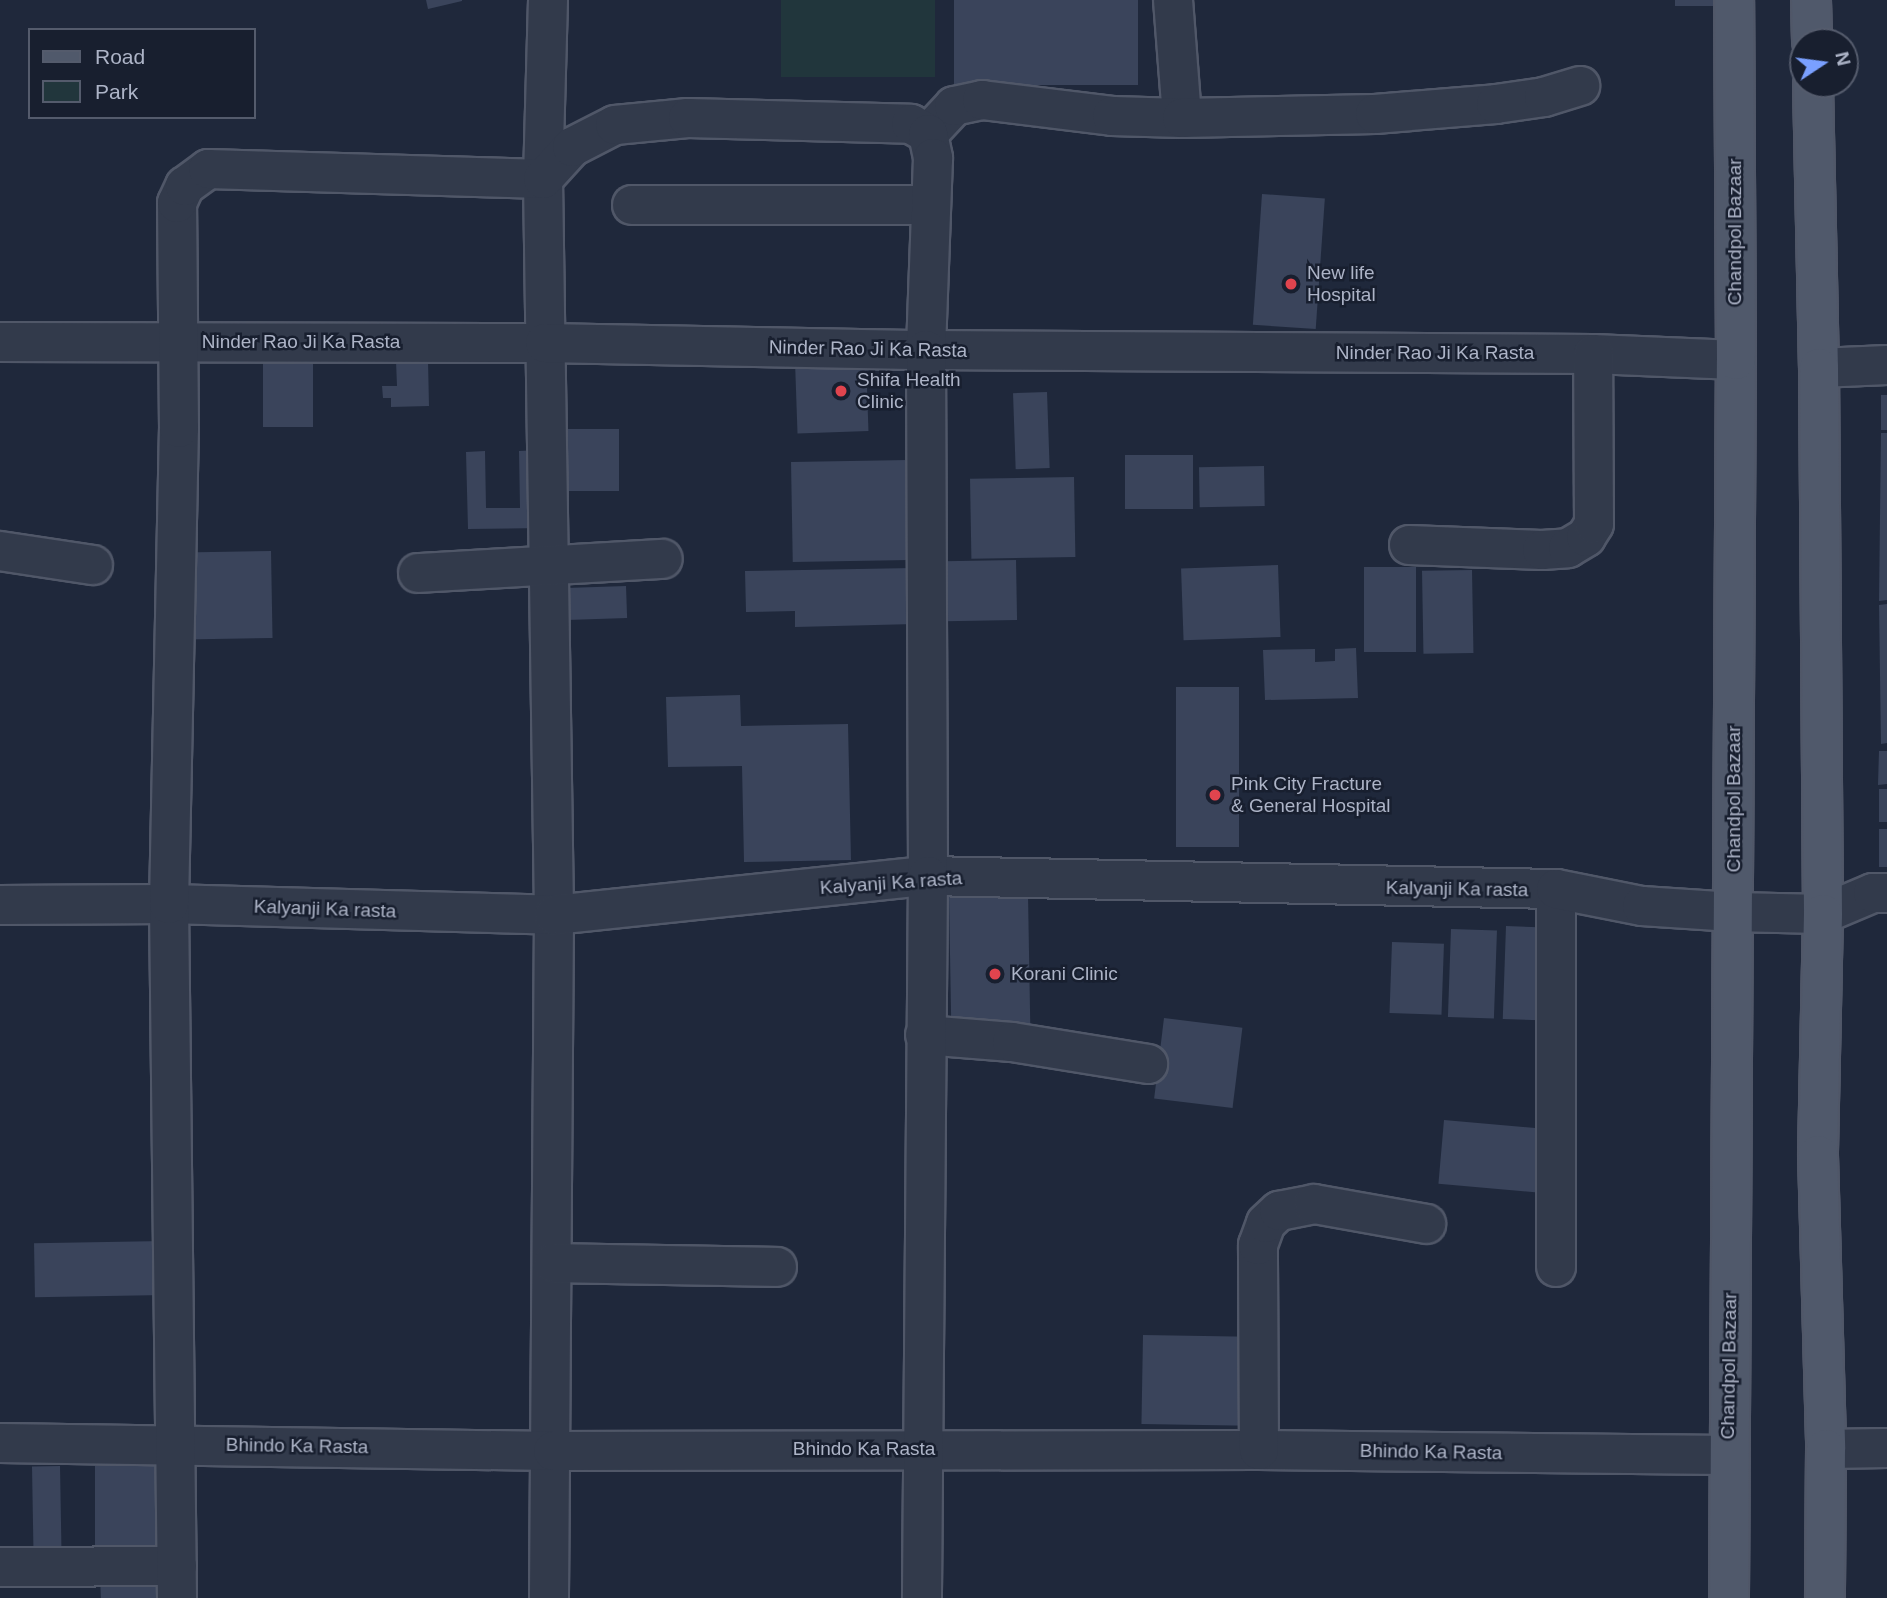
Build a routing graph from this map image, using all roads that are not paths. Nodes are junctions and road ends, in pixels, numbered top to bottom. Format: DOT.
graph roads {
  1 [pos="548,0"];
  2 [pos="1172,0"];
  3 [pos="1734,0"];
  4 [pos="1811,0"];
  5 [pos="1812,28"];
  6 [pos="1580,86"];
  7 [pos="1813,98"];
  8 [pos="1182,118"];
  9 [pos="928,134"];
  10 [pos="543,179"];
  11 [pos="632,205"];
  12 [pos="931,205"];
  13 [pos="178,341"];
  14 [pos="0,342"];
  15 [pos="545,343"];
  16 [pos="926,350"];
  17 [pos="1593,354"];
  18 [pos="1736,360"];
  19 [pos="1887,365"];
  20 [pos="1819,368"];
  21 [pos="1409,545"];
  22 [pos="0,551"];
  23 [pos="663,558"];
  24 [pos="93,565"];
  25 [pos="548,565"];
  26 [pos="418,573"];
  27 [pos="928,876"];
  28 [pos="1556,889"];
  29 [pos="1887,893"];
  30 [pos="169,904"];
  31 [pos="0,905"];
  32 [pos="1733,912"];
  33 [pos="1823,914"];
  34 [pos="554,915"];
  35 [pos="925,1035"];
  36 [pos="1148,1064"];
  37 [pos="1426,1224"];
  38 [pos="553,1263"];
  39 [pos="777,1267"];
  40 [pos="1556,1267"];
  41 [pos="0,1443"];
  42 [pos="177,1443"];
  43 [pos="1887,1448"];
  44 [pos="924,1449"];
  45 [pos="1826,1449"];
  46 [pos="1259,1450"];
  47 [pos="552,1451"];
  48 [pos="1728,1455"];
  49 [pos="0,1567"];
  50 [pos="177,1582"];
  51 [pos="549,1598"];
  52 [pos="922,1598"];
  53 [pos="1729,1598"];
  54 [pos="1825,1598"];
  1 -- 10 [label="street"];
  2 -- 8 [label="street"];
  3 -- 18 [label="main road, Chandpol Bazaar"];
  4 -- 5 [label="main road"];
  6 -- 8 [label="street"];
  7 -- 20 [label="main road"];
  8 -- 9 [label="street"];
  9 -- 10 [label="street"];
  9 -- 12 [label="street"];
  10 -- 13 [label="street"];
  10 -- 15 [label="street"];
  11 -- 12 [label="street"];
  12 -- 16 [label="street"];
  13 -- 14 [label="street, Ninder Rao Ji Ka Rasta"];
  13 -- 15 [label="street, Ninder Rao Ji Ka Rasta"];
  13 -- 30 [label="street"];
  15 -- 16 [label="street, Ninder Rao Ji Ka Rasta"];
  15 -- 25 [label="street"];
  16 -- 17 [label="street, Ninder Rao Ji Ka Rasta"];
  16 -- 27 [label="street"];
  17 -- 18 [label="street, Ninder Rao Ji Ka Rasta"];
  17 -- 21 [label="street"];
  18 -- 32 [label="main road, Chandpol Bazaar"];
  19 -- 20 [label="street"];
  20 -- 33 [label="main road"];
  22 -- 24 [label="street"];
  23 -- 25 [label="street"];
  25 -- 26 [label="street"];
  25 -- 34 [label="street"];
  27 -- 28 [label="street, Kalyanji Ka rasta"];
  27 -- 34 [label="street, Kalyanji Ka rasta"];
  27 -- 35 [label="street"];
  28 -- 32 [label="street, Kalyanji Ka rasta"];
  28 -- 40 [label="street"];
  29 -- 33 [label="street"];
  30 -- 31 [label="street, Kalyanji Ka rasta"];
  30 -- 34 [label="street, Kalyanji Ka rasta"];
  30 -- 42 [label="street"];
  32 -- 33 [label="street, Kalyanji Ka rasta"];
  32 -- 48 [label="main road, Chandpol Bazaar"];
  33 -- 45 [label="main road"];
  34 -- 38 [label="street"];
  35 -- 36 [label="street"];
  35 -- 44 [label="street"];
  37 -- 46 [label="street"];
  38 -- 39 [label="street"];
  38 -- 47 [label="street"];
  41 -- 42 [label="street, Bhindo Ka Rasta"];
  42 -- 47 [label="street, Bhindo Ka Rasta"];
  42 -- 50 [label="street"];
  43 -- 45 [label="street"];
  44 -- 46 [label="street, Bhindo Ka Rasta"];
  44 -- 47 [label="street, Bhindo Ka Rasta"];
  44 -- 52 [label="street"];
  45 -- 54 [label="main road"];
  46 -- 48 [label="street, Bhindo Ka Rasta"];
  47 -- 51 [label="street"];
  48 -- 53 [label="main road, Chandpol Bazaar"];
  49 -- 50 [label="street"];
}
